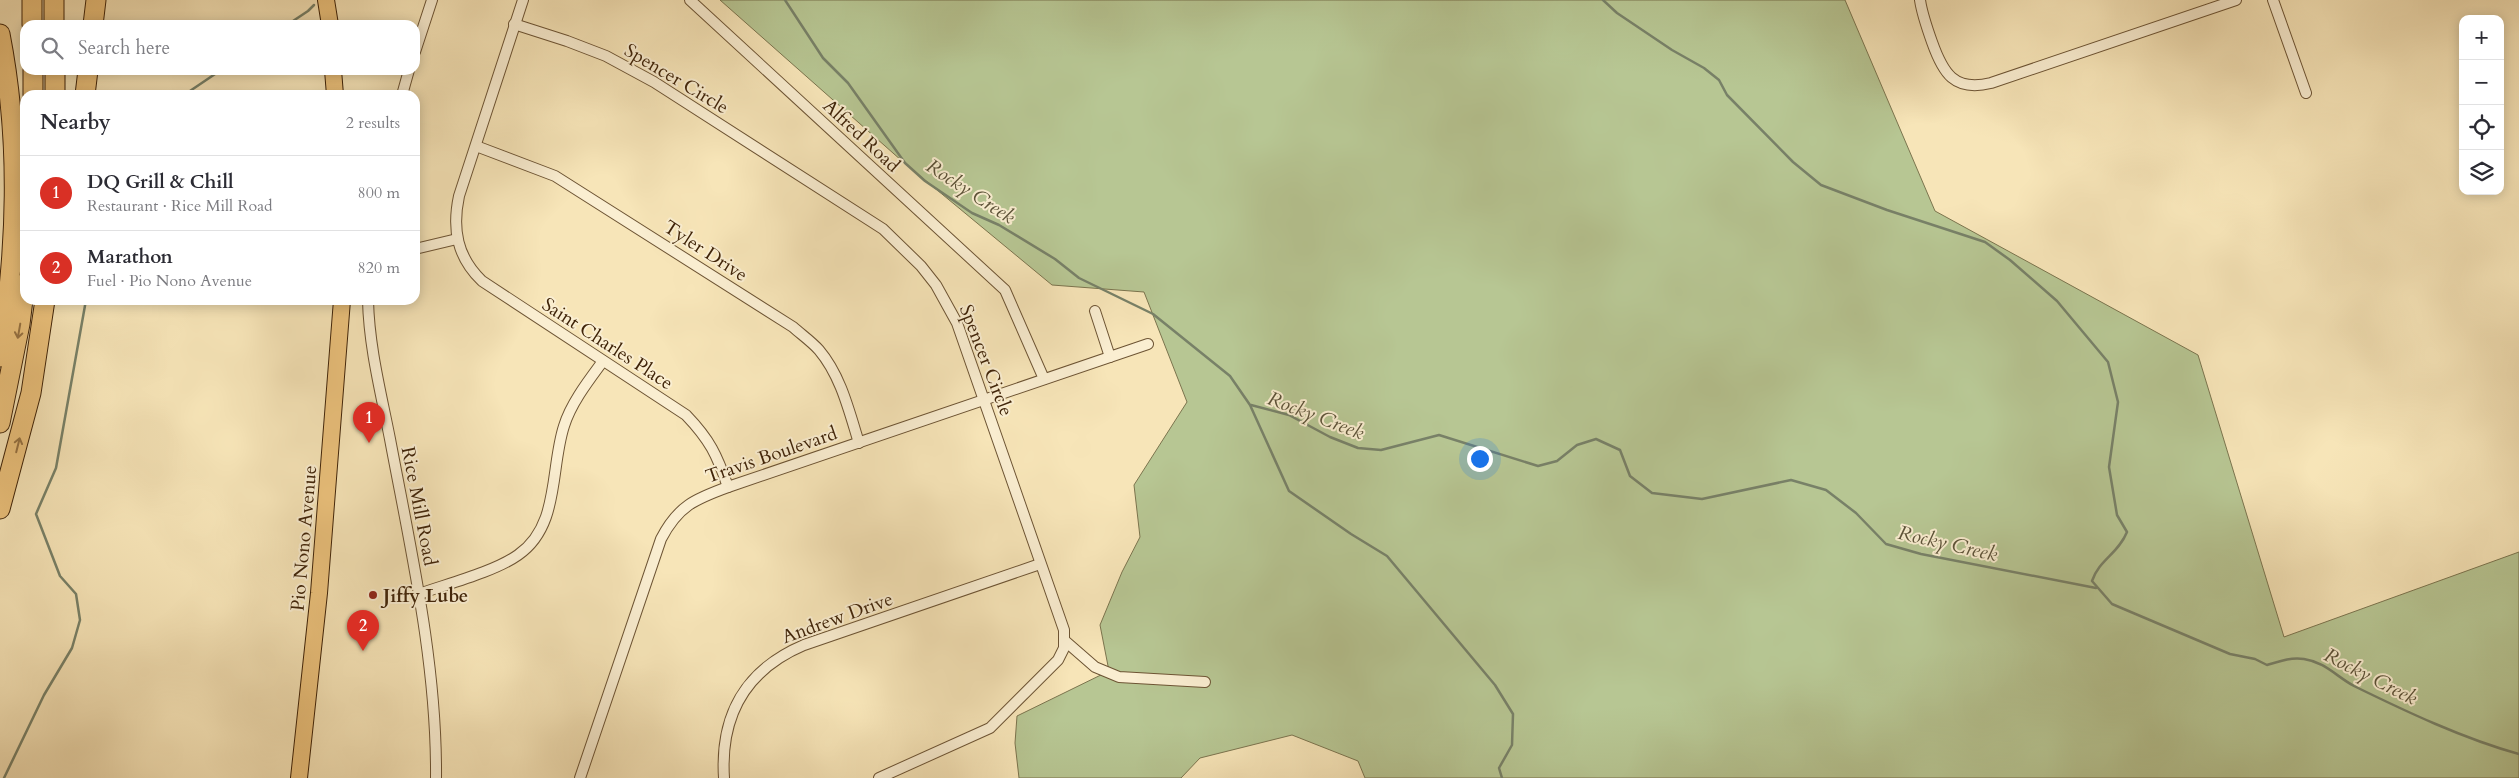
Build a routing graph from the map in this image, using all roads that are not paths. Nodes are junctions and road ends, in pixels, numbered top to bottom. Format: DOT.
graph roads {
  1 [pos="32,0"];
  2 [pos="54,0"];
  3 [pos="96,0"];
  4 [pos="326,0"];
  5 [pos="432,0"];
  6 [pos="523,0"];
  7 [pos="690,0"];
  8 [pos="1920,0"];
  9 [pos="2236,0"];
  10 [pos="2273,0"];
  11 [pos="32,20"];
  12 [pos="54,20"];
  13 [pos="94,20"];
  14 [pos="329,20"];
  15 [pos="514,24"];
  16 [pos="0,34"];
  17 [pos="420,37"];
  18 [pos="33,75"];
  19 [pos="55,75"];
  20 [pos="87,75"];
  21 [pos="333,75"];
  22 [pos="408,75"];
  23 [pos="33,90"];
  24 [pos="55,90"];
  25 [pos="86,90"];
  26 [pos="335,90"];
  27 [pos="403,90"];
  28 [pos="2306,93"];
  29 [pos="476,146"];
  30 [pos="457,240"];
  31 [pos="420,248"];
  32 [pos="22,305"];
  33 [pos="44,305"];
  34 [pos="48,305"];
  35 [pos="342,305"];
  36 [pos="369,305"];
  37 [pos="1095,311"];
  38 [pos="42,326"];
  39 [pos="1148,344"];
  40 [pos="0,357"];
  41 [pos="1110,357"];
  42 [pos="603,361"];
  43 [pos="1044,379"];
  44 [pos="984,399"];
  45 [pos="0,423"];
  46 [pos="859,443"];
  47 [pos="728,487"];
  48 [pos="0,509"];
  49 [pos="1040,564"];
  50 [pos="419,594"];
  51 [pos="1064,640"];
  52 [pos="1205,682"];
  53 [pos="299,778"];
  54 [pos="436,778"];
  55 [pos="580,778"];
  56 [pos="724,778"];
  57 [pos="879,778"];
  1 -- 11 [label="highway"];
  2 -- 12 [label="highway"];
  3 -- 13 [label="highway"];
  4 -- 14 [label="main road"];
  5 -- 17 [label="street"];
  6 -- 15 [label="street, Saint Charles Place"];
  7 -- 43 [label="street, Alfred Road"];
  8 -- 9 [label="street"];
  10 -- 28 [label="street"];
  15 -- 29 [label="street, Saint Charles Place"];
  15 -- 44 [label="street, Spencer Circle"];
  16 -- 40 [label="highway"];
  18 -- 23 [label="highway"];
  19 -- 24 [label="highway"];
  20 -- 25 [label="highway"];
  21 -- 26 [label="main road"];
  22 -- 27 [label="street"];
  29 -- 30 [label="street, Saint Charles Place"];
  29 -- 46 [label="street, Tyler Drive"];
  30 -- 31 [label="street"];
  30 -- 42 [label="street, Saint Charles Place"];
  32 -- 45 [label="highway, one-way"];
  33 -- 38 [label="highway"];
  34 -- 38 [label="highway"];
  35 -- 53 [label="main road, Pio Nono Avenue"];
  36 -- 50 [label="street, Rice Mill Road"];
  37 -- 41 [label="street"];
  48 -- 38 [label="highway, one-way"];
  39 -- 41 [label="street, Travis Boulevard"];
  41 -- 43 [label="street, Travis Boulevard"];
  42 -- 47 [label="street, Saint Charles Place"];
  42 -- 50 [label="street"];
  43 -- 44 [label="street, Travis Boulevard"];
  44 -- 46 [label="street, Travis Boulevard"];
  44 -- 49 [label="street, Spencer Circle"];
  46 -- 47 [label="street, Travis Boulevard"];
  47 -- 55 [label="street, Travis Boulevard"];
  49 -- 51 [label="street, Spencer Circle"];
  49 -- 56 [label="street, Andrew Drive"];
  50 -- 54 [label="street, Rice Mill Road"];
  51 -- 52 [label="street"];
  51 -- 57 [label="street"];
}
